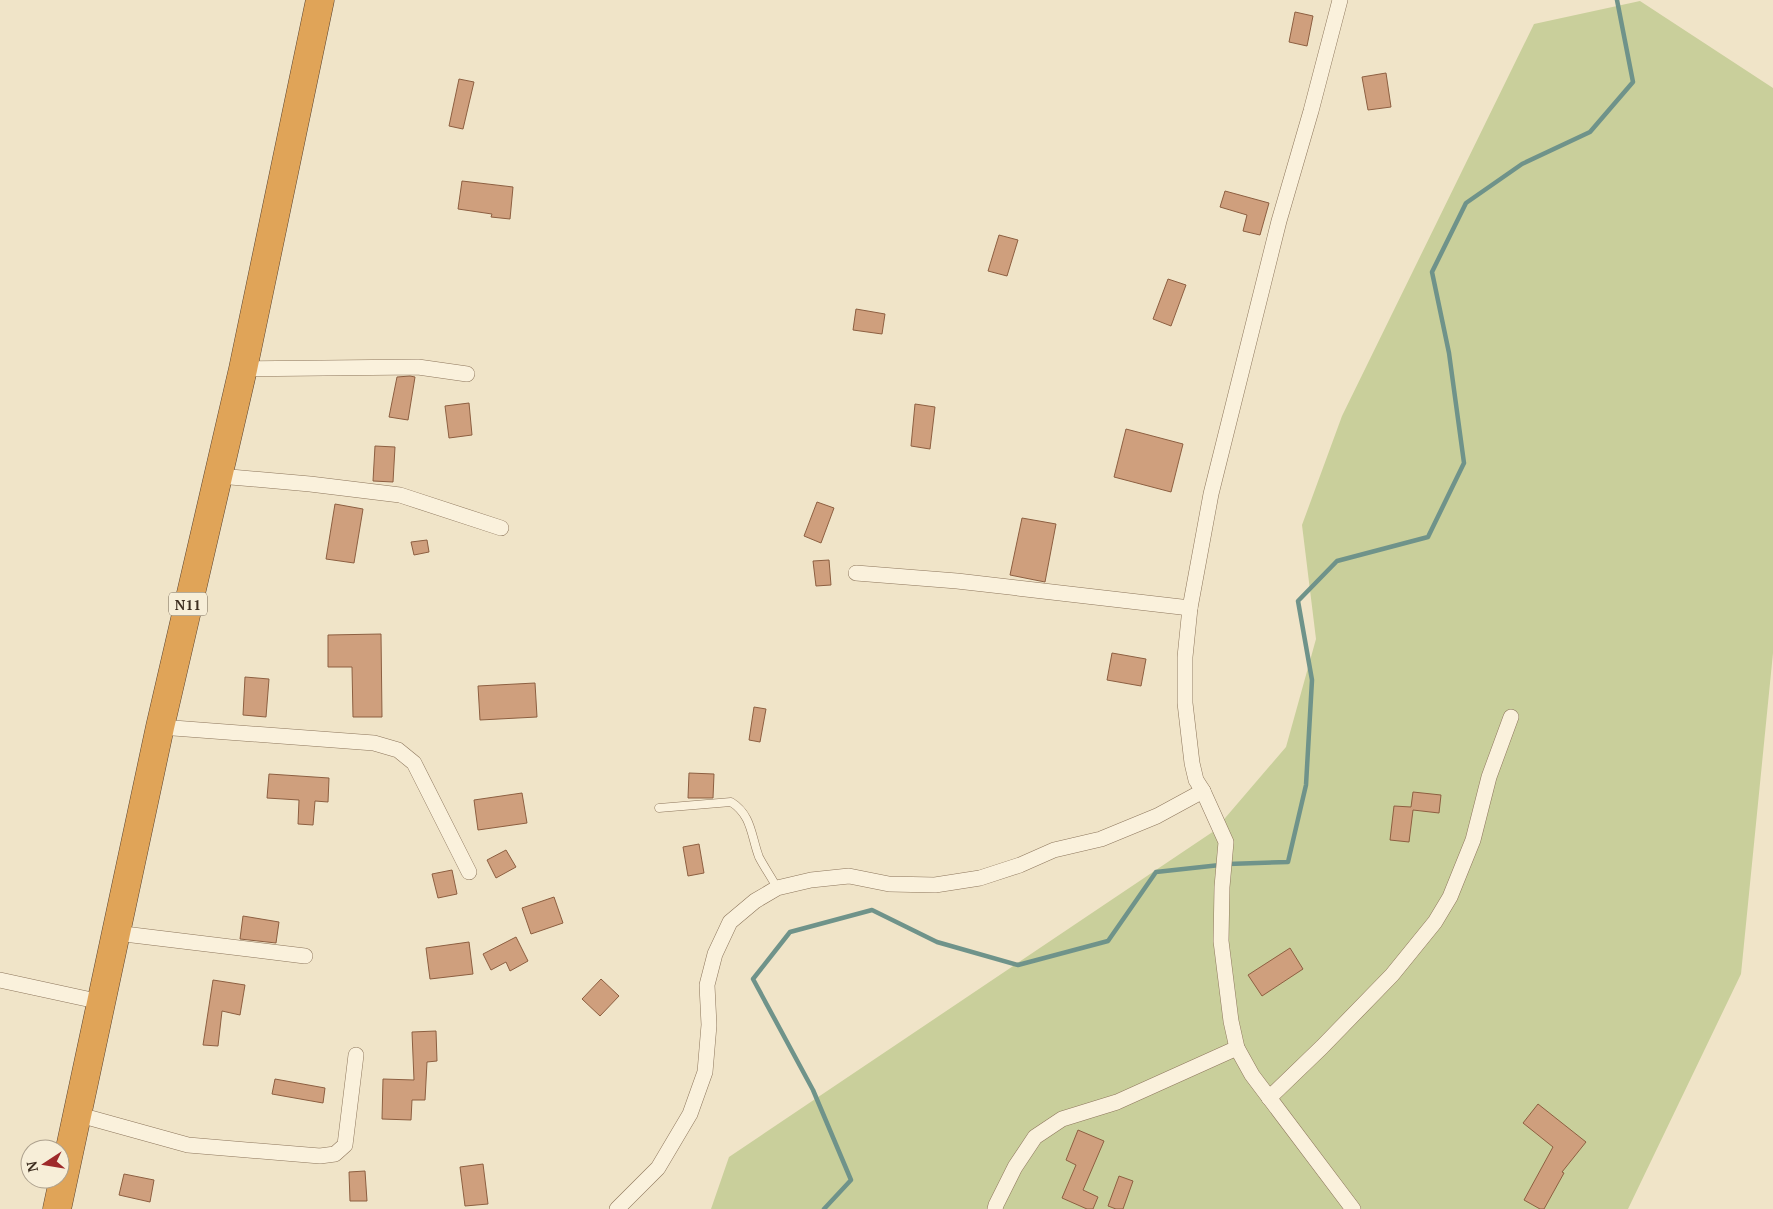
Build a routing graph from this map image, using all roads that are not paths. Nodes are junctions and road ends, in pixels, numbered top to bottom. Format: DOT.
graph roads {
  1 [pos="320,0"];
  2 [pos="1340,0"];
  3 [pos="243,369"];
  4 [pos="467,374"];
  5 [pos="219,476"];
  6 [pos="501,528"];
  7 [pos="856,573"];
  8 [pos="1190,608"];
  9 [pos="1511,717"];
  10 [pos="160,727"];
  11 [pos="1204,791"];
  12 [pos="659,808"];
  13 [pos="469,872"];
  14 [pos="777,888"];
  15 [pos="116,933"];
  16 [pos="306,956"];
  17 [pos="0,980"];
  18 [pos="101,1002"];
  19 [pos="1237,1048"];
  20 [pos="356,1055"];
  21 [pos="1269,1098"];
  22 [pos="76,1114"];
  23 [pos="57,1209"];
  24 [pos="617,1209"];
  25 [pos="995,1209"];
  26 [pos="1353,1209"];
  1 -- 3 [label="highway, N11"];
  2 -- 8 [label="street"];
  3 -- 4 [label="street"];
  3 -- 5 [label="highway, N11"];
  5 -- 6 [label="street"];
  5 -- 10 [label="highway, N11"];
  7 -- 8 [label="street"];
  8 -- 11 [label="street"];
  9 -- 21 [label="street"];
  10 -- 13 [label="street"];
  10 -- 15 [label="highway, N11"];
  11 -- 14 [label="street"];
  11 -- 19 [label="street"];
  12 -- 14 [label="lane"];
  14 -- 24 [label="street"];
  15 -- 16 [label="street"];
  15 -- 18 [label="highway, N11"];
  17 -- 18 [label="street"];
  18 -- 22 [label="highway, N11"];
  19 -- 21 [label="street"];
  19 -- 25 [label="street"];
  20 -- 22 [label="street"];
  21 -- 26 [label="street"];
  22 -- 23 [label="highway, N11"];
}
